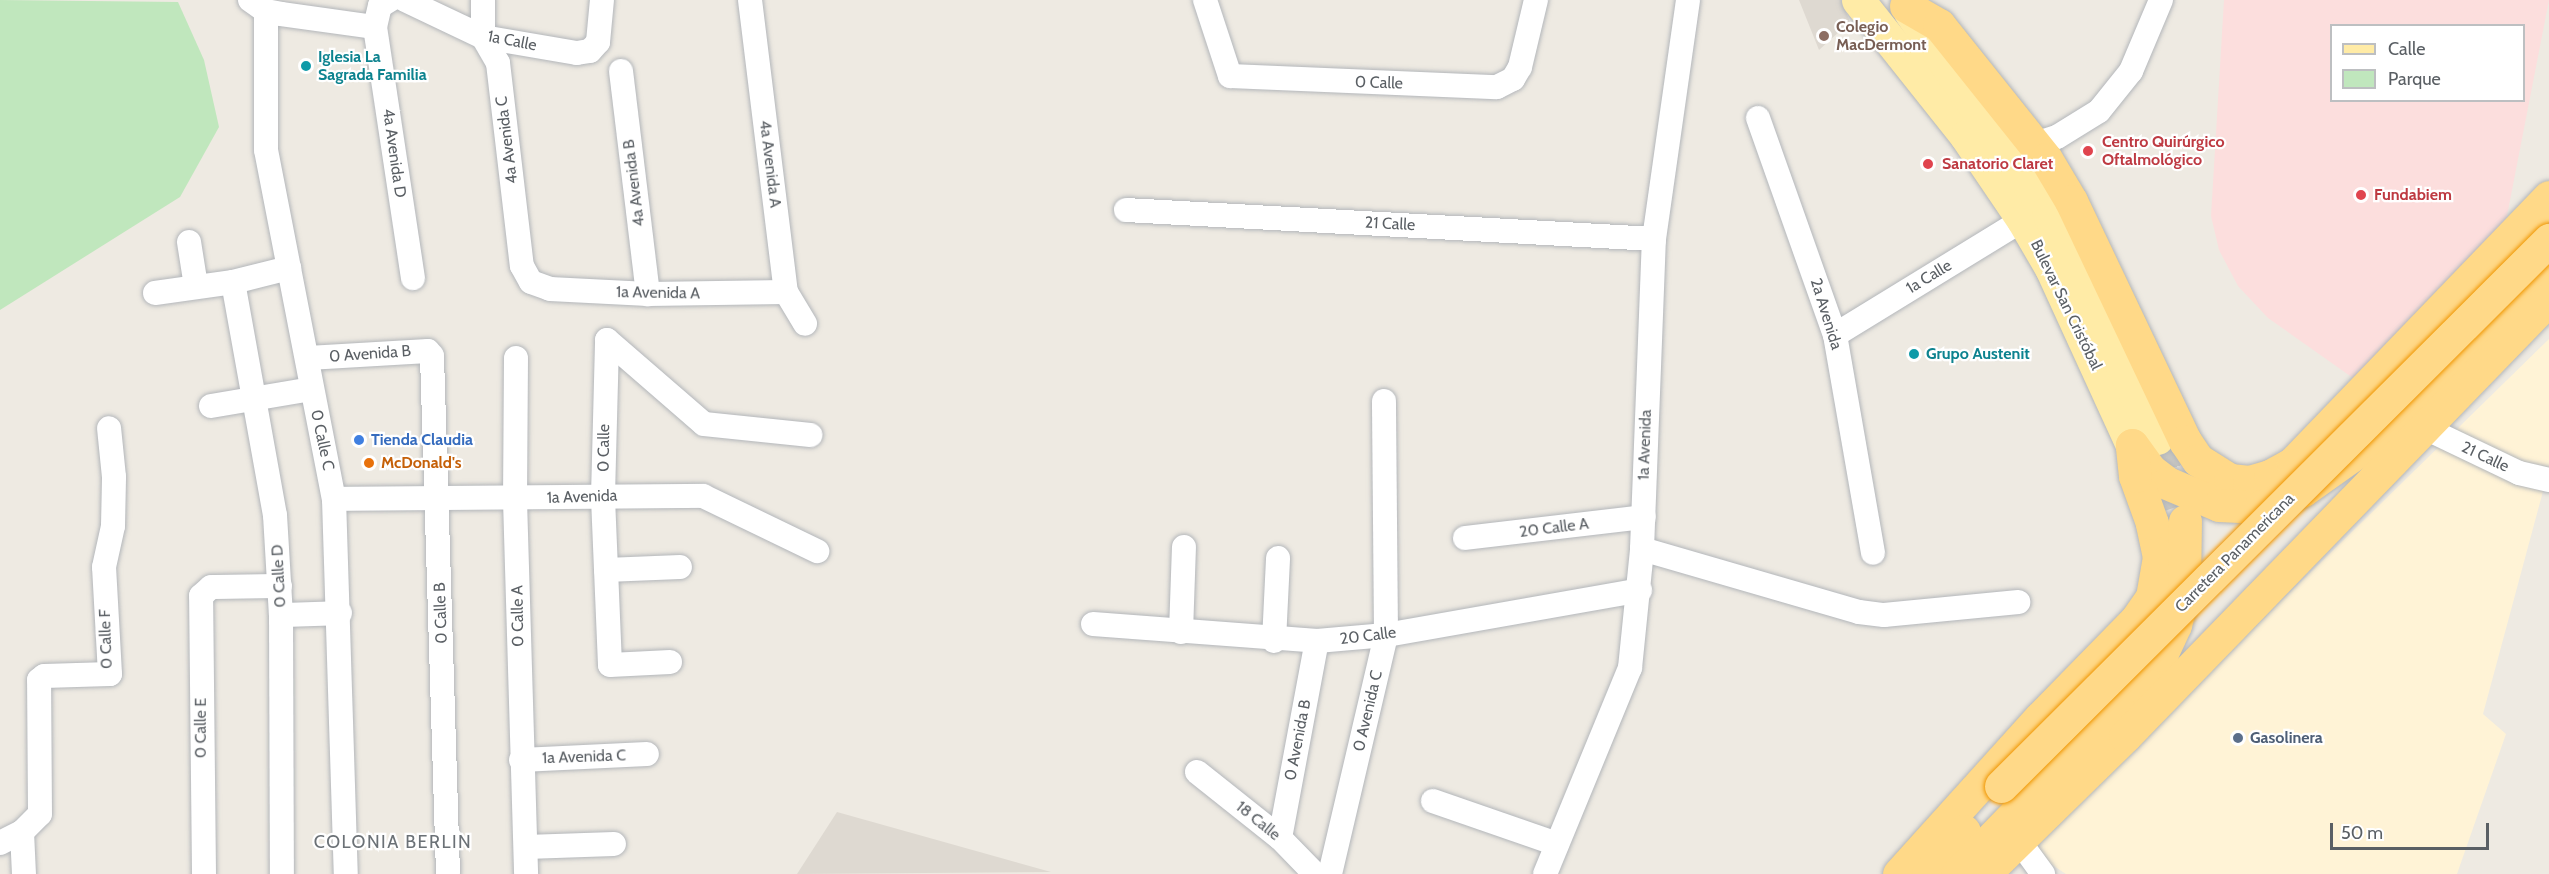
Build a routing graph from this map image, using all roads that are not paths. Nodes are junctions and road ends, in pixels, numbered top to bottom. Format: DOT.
graph roads {
  1 [pos="390,0"];
  2 [pos="405,0"];
  3 [pos="483,0"];
  4 [pos="602,0"];
  5 [pos="750,0"];
  6 [pos="1205,0"];
  7 [pos="1536,0"];
  8 [pos="1688,0"];
  9 [pos="1858,0"];
  10 [pos="2161,0"];
  11 [pos="1905,3"];
  12 [pos="258,5"];
  13 [pos="375,27"];
  14 [pos="483,37"];
  15 [pos="621,71"];
  16 [pos="1758,118"];
  17 [pos="2035,144"];
  18 [pos="2549,197"];
  19 [pos="1126,210"];
  20 [pos="2023,220"];
  21 [pos="1654,239"];
  22 [pos="2549,240"];
  23 [pos="189,242"];
  24 [pos="289,268"];
  25 [pos="2549,271"];
  26 [pos="413,278"];
  27 [pos="232,282"];
  28 [pos="531,282"];
  29 [pos="196,286"];
  30 [pos="786,292"];
  31 [pos="155,293"];
  32 [pos="648,294"];
  33 [pos="2549,299"];
  34 [pos="805,324"];
  35 [pos="1835,335"];
  36 [pos="431,353"];
  37 [pos="308,358"];
  38 [pos="516,358"];
  39 [pos="312,389"];
  40 [pos="255,400"];
  41 [pos="1384,401"];
  42 [pos="211,406"];
  43 [pos="2423,427"];
  44 [pos="109,428"];
  45 [pos="810,435"];
  46 [pos="2144,441"];
  47 [pos="2549,480"];
  48 [pos="603,496"];
  49 [pos="334,499"];
  50 [pos="438,500"];
  51 [pos="515,500"];
  52 [pos="1644,517"];
  53 [pos="2185,521"];
  54 [pos="1465,538"];
  55 [pos="1184,547"];
  56 [pos="1642,549"];
  57 [pos="817,550"];
  58 [pos="1873,553"];
  59 [pos="1278,558"];
  60 [pos="680,567"];
  61 [pos="606,570"];
  62 [pos="280,586"];
  63 [pos="1640,590"];
  64 [pos="2018,603"];
  65 [pos="340,613"];
  66 [pos="281,615"];
  67 [pos="1093,624"];
  68 [pos="1181,632"];
  69 [pos="1386,635"];
  70 [pos="1275,641"];
  71 [pos="1317,641"];
  72 [pos="670,663"];
  73 [pos="647,754"];
  74 [pos="521,760"];
  75 [pos="1197,772"];
  76 [pos="1433,801"];
  77 [pos="30,826"];
  78 [pos="1280,838"];
  79 [pos="2019,841"];
  80 [pos="0,843"];
  81 [pos="615,843"];
  82 [pos="1557,843"];
  83 [pos="526,847"];
  84 [pos="24,874"];
  85 [pos="204,874"];
  86 [pos="282,874"];
  87 [pos="346,874"];
  88 [pos="448,874"];
  89 [pos="526,874"];
  90 [pos="1315,874"];
  91 [pos="1330,874"];
  92 [pos="1545,874"];
  93 [pos="1899,874"];
  94 [pos="1928,874"];
  95 [pos="1957,874"];
  96 [pos="1984,874"];
  97 [pos="2043,874"];
  1 -- 13 [label="street"];
  2 -- 14 [label="street, 1a Calle"];
  3 -- 14 [label="street, 4a Avenida C"];
  4 -- 14 [label="street, 1a Calle"];
  5 -- 30 [label="street, 4a Avenida A"];
  6 -- 7 [label="street, 0 Calle"];
  8 -- 21 [label="street, 1a Avenida"];
  9 -- 20 [label="main road, Bulevar San Cristóbal"];
  10 -- 17 [label="street"];
  11 -- 17 [label="highway"];
  11 -- 46 [label="main road, Bulevar San Cristóbal"];
  12 -- 13 [label="street"];
  12 -- 24 [label="street, 0 Calle C"];
  13 -- 26 [label="street, 4a Avenida D"];
  14 -- 28 [label="street, 4a Avenida C"];
  15 -- 32 [label="street, 4a Avenida B"];
  16 -- 35 [label="street, 2a Avenida"];
  17 -- 18 [label="highway"];
  19 -- 21 [label="street, 21 Calle"];
  20 -- 35 [label="street, 1a Calle"];
  20 -- 46 [label="main road, Bulevar San Cristóbal"];
  21 -- 52 [label="street, 1a Avenida"];
  22 -- 94 [label="highway, Carretera Panamericana, bridge"];
  23 -- 29 [label="street"];
  24 -- 27 [label="street"];
  24 -- 37 [label="street, 0 Calle C"];
  25 -- 46 [label="highway"];
  27 -- 29 [label="street"];
  27 -- 40 [label="street, 0 Calle D"];
  28 -- 32 [label="street, 1a Avenida A"];
  29 -- 31 [label="street"];
  30 -- 32 [label="street, 1a Avenida A"];
  30 -- 34 [label="street, 4a Avenida A"];
  33 -- 43 [label="highway"];
  35 -- 58 [label="street, 2a Avenida"];
  36 -- 37 [label="street, 0 Avenida B"];
  36 -- 50 [label="street, 0 Calle B"];
  37 -- 39 [label="street, 0 Calle C"];
  38 -- 51 [label="street, 0 Calle A"];
  39 -- 40 [label="street"];
  39 -- 49 [label="street, 0 Calle C"];
  40 -- 42 [label="street"];
  40 -- 62 [label="street, 0 Calle D"];
  41 -- 69 [label="street, 0 Avenida C"];
  43 -- 47 [label="street, 21 Calle"];
  43 -- 79 [label="highway"];
  44 -- 77 [label="street, 0 Calle F"];
  45 -- 48 [label="street, 0 Calle"];
  46 -- 93 [label="highway"];
  48 -- 51 [label="street, 1a Avenida"];
  48 -- 57 [label="street, 1a Avenida"];
  48 -- 61 [label="street, 0 Calle"];
  49 -- 50 [label="street, 1a Avenida"];
  49 -- 65 [label="street, 0 Calle C"];
  50 -- 51 [label="street, 1a Avenida"];
  50 -- 88 [label="street, 0 Calle B"];
  51 -- 74 [label="street, 0 Calle A"];
  52 -- 54 [label="street, 20 Calle A"];
  52 -- 56 [label="street, 1a Avenida"];
  53 -- 95 [label="highway"];
  55 -- 68 [label="street"];
  56 -- 63 [label="street, 1a Avenida"];
  56 -- 64 [label="street"];
  59 -- 70 [label="street"];
  60 -- 61 [label="street"];
  61 -- 72 [label="street, 0 Calle"];
  62 -- 66 [label="street, 0 Calle D"];
  62 -- 85 [label="street, 0 Calle E"];
  63 -- 69 [label="street, 20 Calle"];
  63 -- 82 [label="street, 1a Avenida"];
  65 -- 66 [label="street"];
  65 -- 87 [label="street, 0 Calle C"];
  66 -- 86 [label="street, 0 Calle D"];
  67 -- 68 [label="street, 20 Calle"];
  68 -- 70 [label="street, 20 Calle"];
  69 -- 71 [label="street, 20 Calle"];
  69 -- 91 [label="street, 0 Avenida C"];
  70 -- 71 [label="street, 20 Calle"];
  71 -- 78 [label="street, 0 Avenida B"];
  73 -- 74 [label="street, 1a Avenida C"];
  74 -- 83 [label="street, 0 Calle A"];
  75 -- 78 [label="street, 18 Calle"];
  76 -- 82 [label="street"];
  77 -- 80 [label="street"];
  77 -- 84 [label="street, 0 Calle F"];
  78 -- 90 [label="street, 18 Calle"];
  79 -- 96 [label="highway"];
  79 -- 97 [label="street"];
  81 -- 83 [label="street"];
  82 -- 92 [label="street, 1a Avenida"];
  83 -- 89 [label="street, 0 Calle A"];
}
